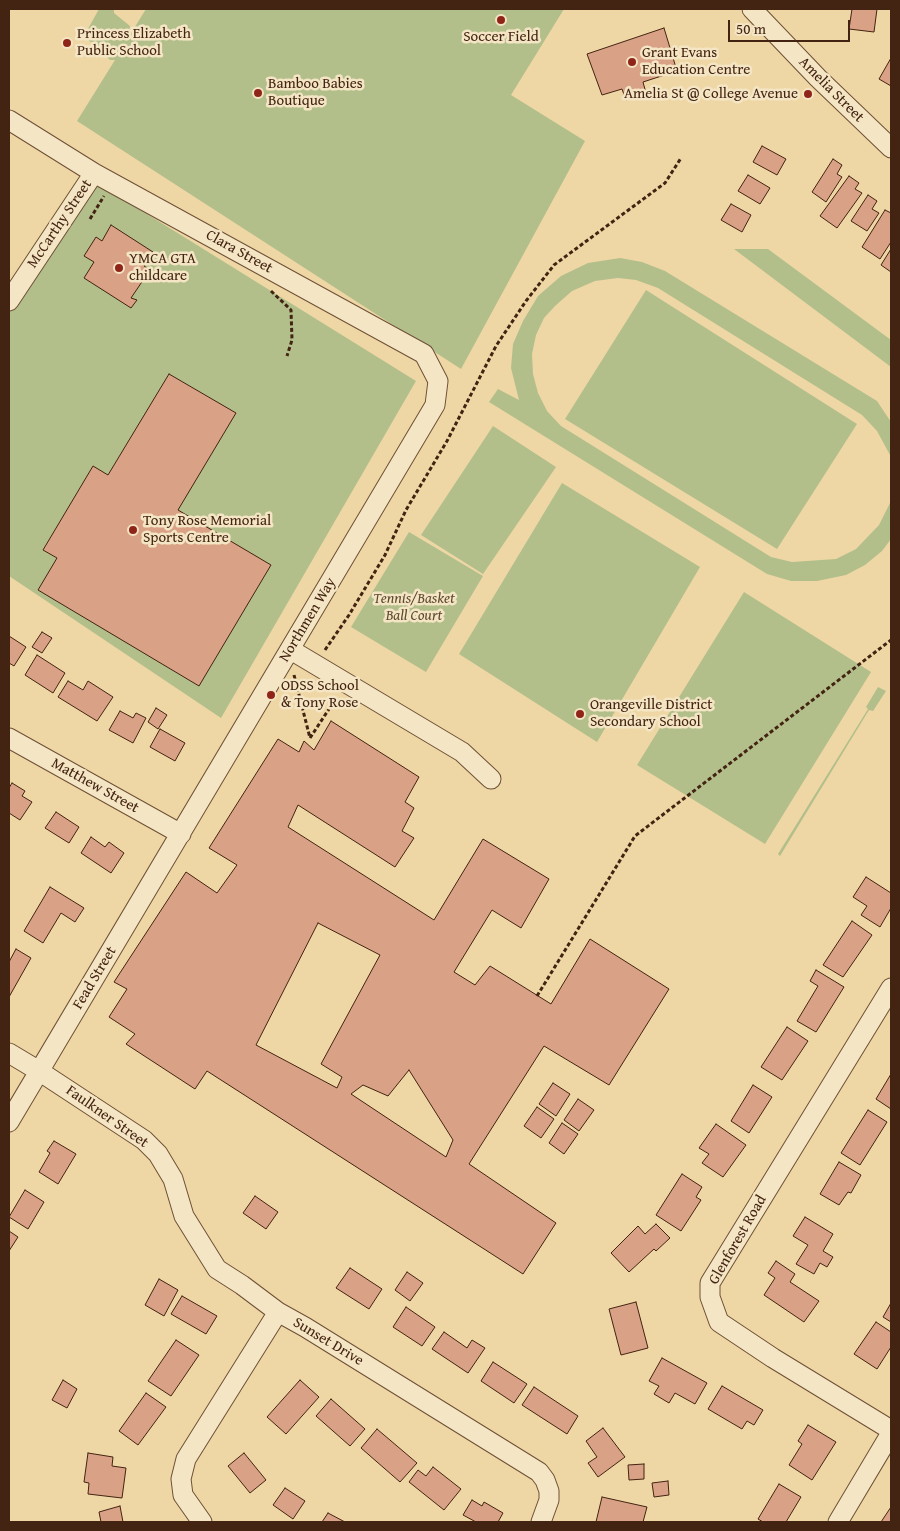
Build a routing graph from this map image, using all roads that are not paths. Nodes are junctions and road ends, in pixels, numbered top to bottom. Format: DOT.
graph roads {
  1 [pos="756,10"];
  2 [pos="9,120"];
  3 [pos="891,148"];
  4 [pos="94,173"];
  5 [pos="9,301"];
  6 [pos="435,405"];
  7 [pos="290,652"];
  8 [pos="9,738"];
  9 [pos="491,779"];
  10 [pos="181,834"];
  11 [pos="891,988"];
  12 [pos="9,1053"];
  13 [pos="39,1071"];
  14 [pos="9,1122"];
  15 [pos="278,1312"];
  16 [pos="891,1432"];
  17 [pos="202,1522"];
  18 [pos="541,1522"];
  19 [pos="838,1522"];
  1 -- 3 [label="street, Amelia Street"];
  2 -- 4 [label="street, Clara Street"];
  4 -- 5 [label="street, McCarthy Street"];
  4 -- 6 [label="street, Clara Street"];
  6 -- 7 [label="street, Northmen Way"];
  7 -- 9 [label="street"];
  7 -- 10 [label="street, Northmen Way"];
  8 -- 10 [label="street, Matthew Street"];
  10 -- 13 [label="street, Fead Street"];
  11 -- 16 [label="street, Glenforest Road"];
  12 -- 13 [label="street, Faulkner Street"];
  13 -- 14 [label="street, Fead Street"];
  13 -- 15 [label="street, Faulkner Street"];
  15 -- 17 [label="street, Sunset Drive"];
  15 -- 18 [label="street, Sunset Drive"];
  16 -- 19 [label="street"];
}
